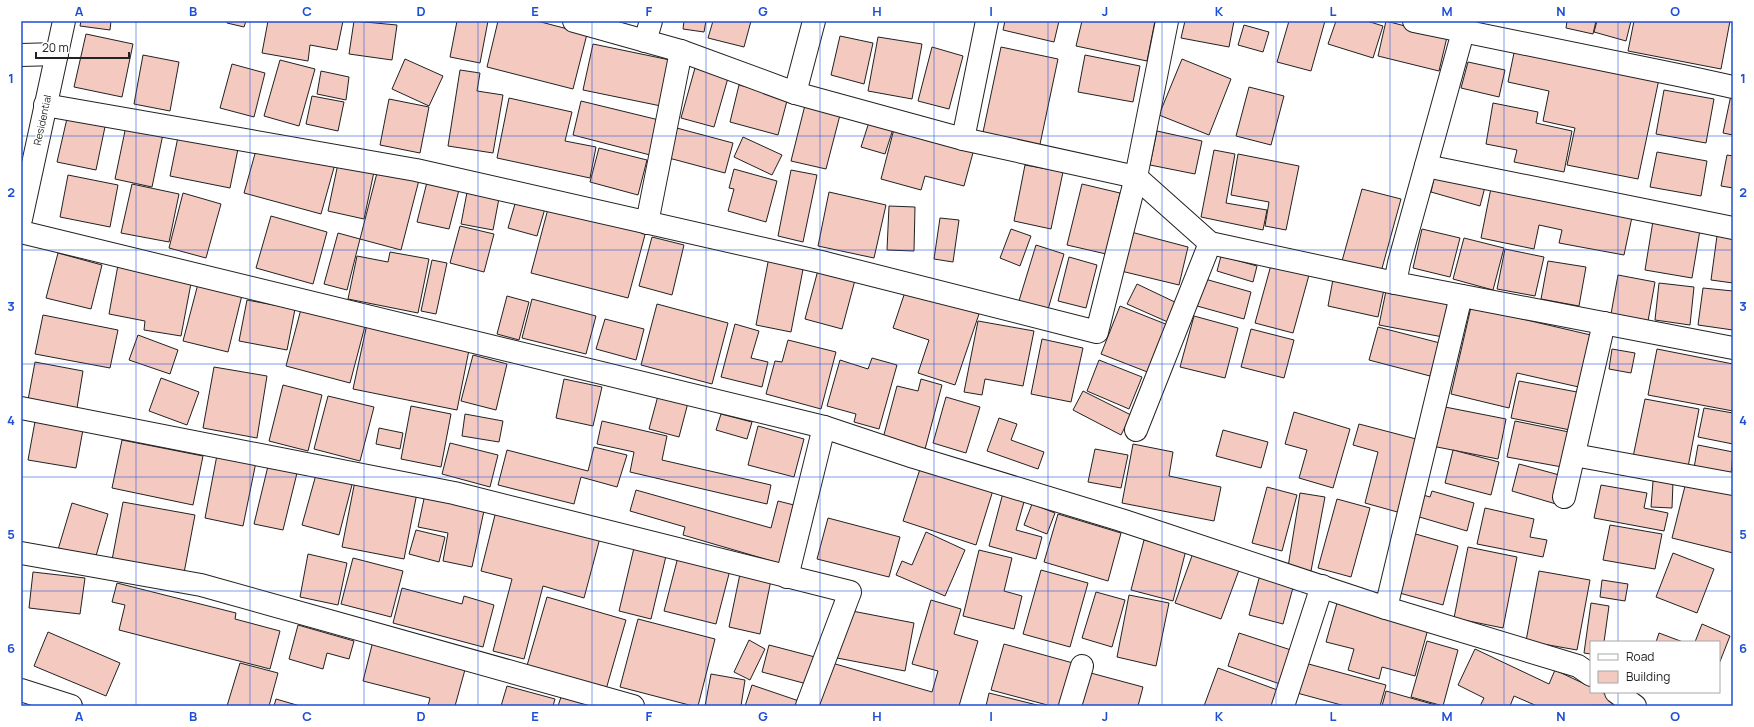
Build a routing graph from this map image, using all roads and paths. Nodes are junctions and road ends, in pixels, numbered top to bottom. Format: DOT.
graph roads {
  1 [pos="64,21"];
  2 [pos="574,21"];
  3 [pos="814,21"];
  4 [pos="986,21"];
  5 [pos="1167,21"];
  6 [pos="1414,21"];
  7 [pos="1464,26"];
  8 [pos="648,31"];
  9 [pos="681,51"];
  10 [pos="57,54"];
  11 [pos="21,55"];
  12 [pos="1733,87"];
  13 [pos="796,93"];
  14 [pos="45,105"];
  15 [pos="963,139"];
  16 [pos="1426,166"];
  17 [pos="1136,177"];
  18 [pos="21,219"];
  19 [pos="647,223"];
  20 [pos="1733,228"];
  21 [pos="21,232"];
  22 [pos="1210,243"];
  23 [pos="1395,284"];
  24 [pos="1461,296"];
  25 [pos="1604,323"];
  26 [pos="1733,348"];
  27 [pos="21,408"];
  28 [pos="824,426"];
  29 [pos="1136,430"];
  30 [pos="1574,455"];
  31 [pos="1733,484"];
  32 [pos="1564,497"];
  33 [pos="21,553"];
  34 [pos="787,577"];
  35 [pos="1322,586"];
  36 [pos="1386,608"];
  37 [pos="1082,666"];
  38 [pos="1590,674"];
  39 [pos="21,690"];
  40 [pos="1617,693"];
  41 [pos="71,706"];
  42 [pos="633,706"];
  43 [pos="806,706"];
  44 [pos="1070,706"];
  45 [pos="1284,706"];
  46 [pos="1635,706"];
  1 -- 10 [label="street, Residential"];
  2 -- 8 [label="street"];
  3 -- 13 [label="street"];
  4 -- 15 [label="street"];
  5 -- 17 [label="street"];
  6 -- 7 [label="street"];
  7 -- 12 [label="street"];
  7 -- 16 [label="street"];
  8 -- 9 [label="street"];
  9 -- 13 [label="street"];
  9 -- 19 [label="street"];
  10 -- 11 [label="street"];
  10 -- 14 [label="street, Residential"];
  13 -- 15 [label="street"];
  14 -- 18 [label="street, Residential"];
  14 -- 19 [label="street"];
  15 -- 17 [label="street"];
  16 -- 20 [label="street"];
  16 -- 23 [label="street"];
  17 -- 19 [label="street"];
  17 -- 22 [label="street"];
  21 -- 28 [label="street"];
  22 -- 23 [label="street"];
  22 -- 29 [label="street"];
  23 -- 24 [label="street"];
  24 -- 25 [label="street"];
  24 -- 36 [label="street"];
  25 -- 26 [label="street"];
  25 -- 30 [label="street"];
  27 -- 34 [label="street"];
  28 -- 34 [label="street"];
  28 -- 35 [label="street"];
  30 -- 31 [label="street"];
  30 -- 32 [label="street"];
  33 -- 42 [label="street"];
  34 -- 43 [label="street"];
  35 -- 36 [label="street"];
  35 -- 45 [label="street"];
  36 -- 38 [label="street"];
  37 -- 44 [label="street"];
  39 -- 41 [label="street"];
  40 -- 46 [label="street"];
}
